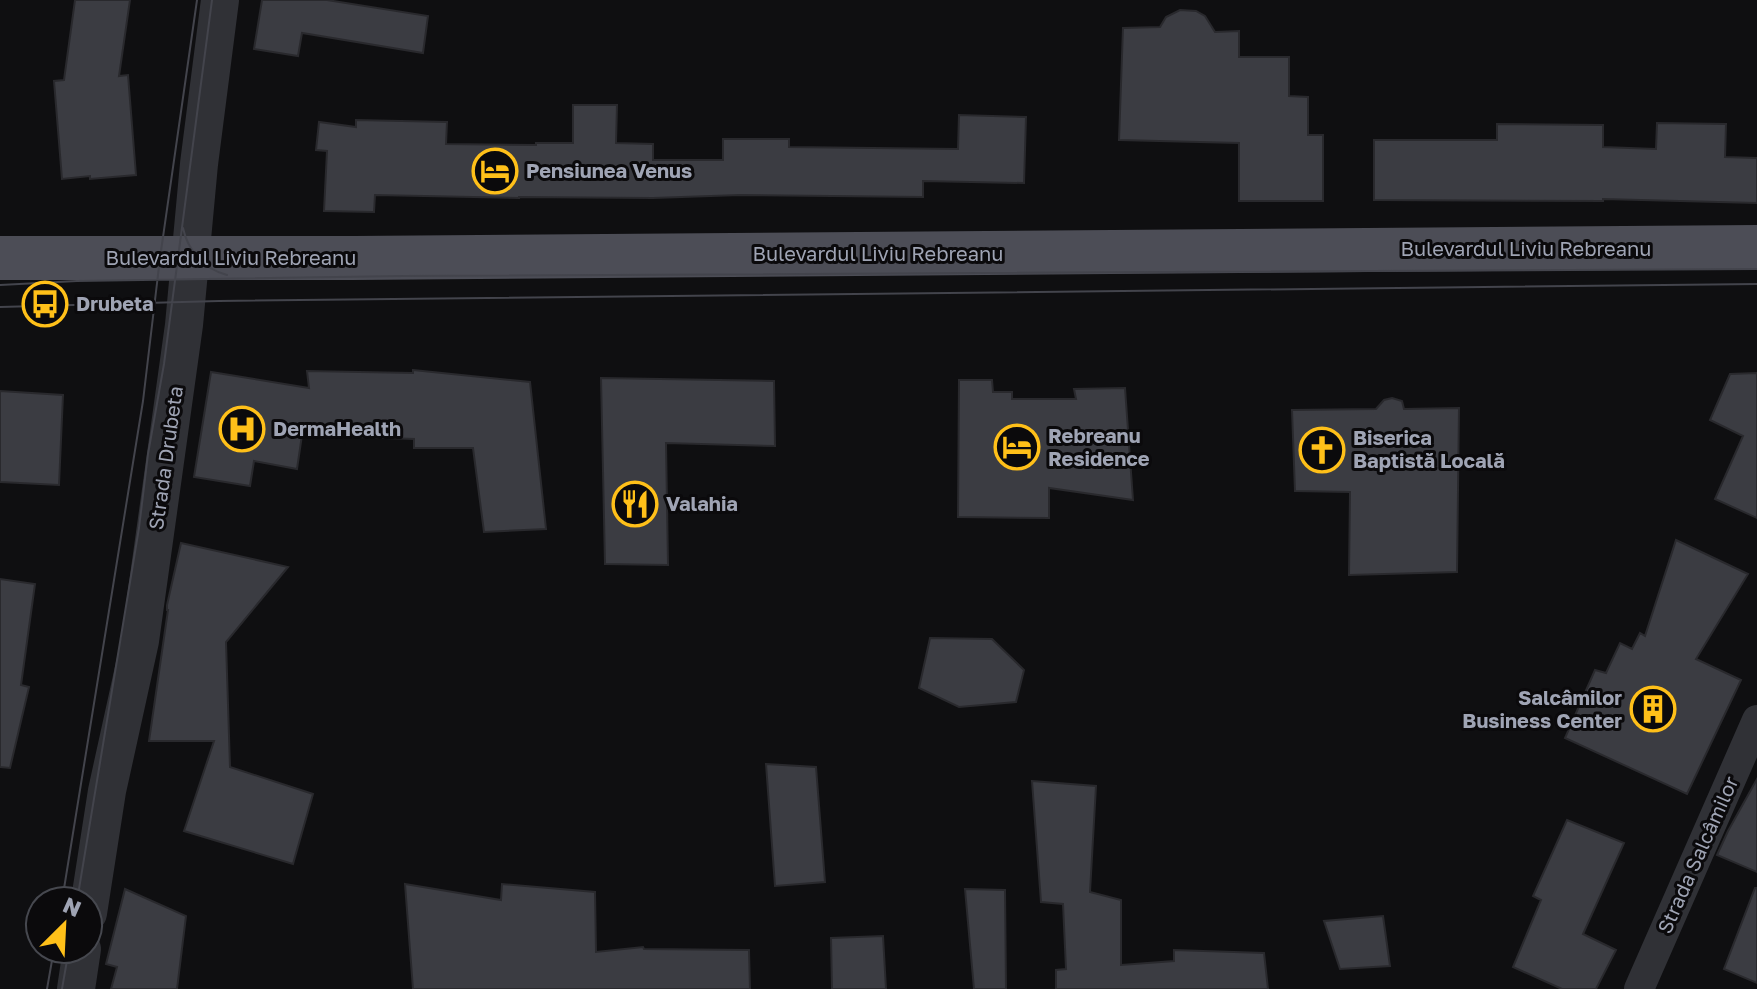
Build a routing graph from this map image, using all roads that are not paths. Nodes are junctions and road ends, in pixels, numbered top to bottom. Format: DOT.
graph roads {
  1 [pos="220,0"];
  2 [pos="1757,247"];
  3 [pos="191,257"];
  4 [pos="0,258"];
  5 [pos="1757,720"];
  6 [pos="92,885"];
  7 [pos="80,965"];
  8 [pos="76,989"];
  9 [pos="1639,989"];
  1 -- 3 [label="street, Strada Drubeta"];
  2 -- 3 [label="main road, Bulevardul Liviu Rebreanu"];
  3 -- 4 [label="main road, Bulevardul Liviu Rebreanu"];
  3 -- 6 [label="street, Strada Drubeta"];
  5 -- 9 [label="street, Strada Salcâmilor"];
  7 -- 8 [label="street"];
}
